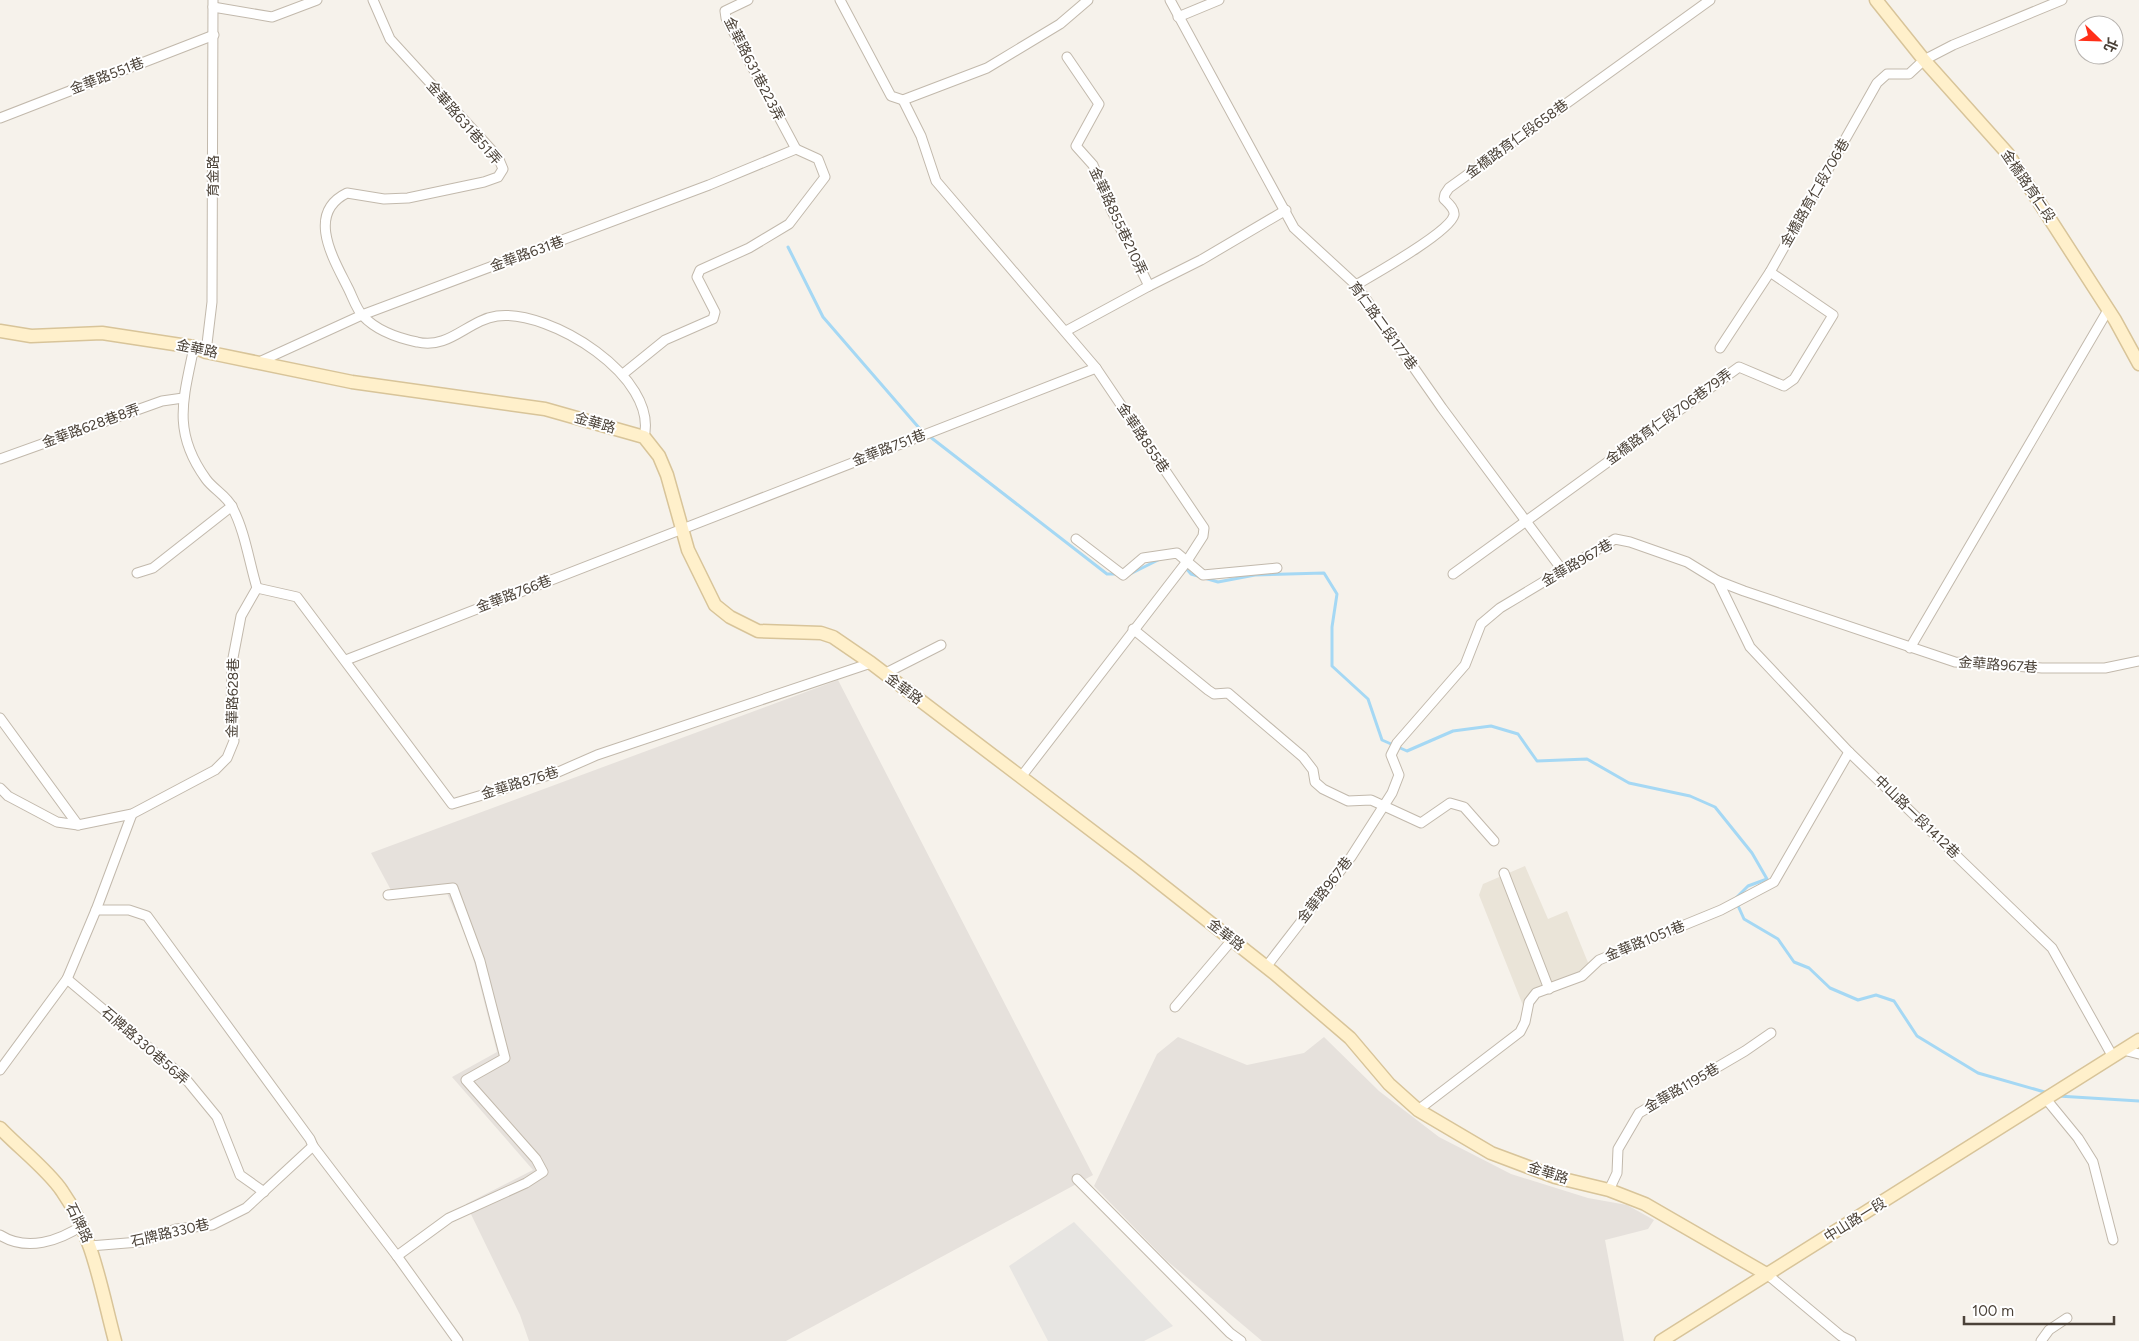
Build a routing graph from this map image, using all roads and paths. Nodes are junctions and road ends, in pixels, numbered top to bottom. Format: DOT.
graph roads {
  1 [pos="318,0"];
  2 [pos="373,0"];
  3 [pos="748,0"];
  4 [pos="840,0"];
  5 [pos="1088,0"];
  6 [pos="1170,0"];
  7 [pos="1219,0"];
  8 [pos="1710,0"];
  9 [pos="1876,0"];
  10 [pos="2062,0"];
  11 [pos="214,3"];
  12 [pos="1178,17"];
  13 [pos="214,36"];
  14 [pos="1067,57"];
  15 [pos="1924,60"];
  16 [pos="903,100"];
  17 [pos="0,118"];
  18 [pos="796,149"];
  19 [pos="1286,210"];
  20 [pos="1770,272"];
  21 [pos="1356,285"];
  22 [pos="1149,286"];
  23 [pos="2108,310"];
  24 [pos="362,315"];
  25 [pos="0,331"];
  26 [pos="1066,331"];
  27 [pos="1720,348"];
  28 [pos="200,350"];
  29 [pos="259,362"];
  30 [pos="2139,364"];
  31 [pos="1096,368"];
  32 [pos="623,374"];
  33 [pos="183,398"];
  34 [pos="644,437"];
  35 [pos="0,459"];
  36 [pos="232,506"];
  37 [pos="1526,521"];
  38 [pos="683,529"];
  39 [pos="1076,539"];
  40 [pos="1184,565"];
  41 [pos="1277,568"];
  42 [pos="1563,571"];
  43 [pos="136,573"];
  44 [pos="1453,574"];
  45 [pos="1718,581"];
  46 [pos="257,588"];
  47 [pos="1133,629"];
  48 [pos="941,645"];
  49 [pos="1910,648"];
  50 [pos="346,660"];
  51 [pos="2139,661"];
  52 [pos="871,663"];
  53 [pos="884,674"];
  54 [pos="0,718"];
  55 [pos="1849,752"];
  56 [pos="1020,777"];
  57 [pos="0,788"];
  58 [pos="1383,804"];
  59 [pos="132,814"];
  60 [pos="78,825"];
  61 [pos="1494,841"];
  62 [pos="1504,873"];
  63 [pos="388,894"];
  64 [pos="96,910"];
  65 [pos="1232,940"];
  66 [pos="1266,967"];
  67 [pos="67,979"];
  68 [pos="1549,988"];
  69 [pos="1175,1007"];
  70 [pos="1771,1033"];
  71 [pos="2139,1040"];
  72 [pos="2118,1053"];
  73 [pos="2139,1054"];
  74 [pos="0,1070"];
  75 [pos="2047,1098"];
  76 [pos="1418,1110"];
  77 [pos="0,1128"];
  78 [pos="313,1146"];
  79 [pos="1077,1179"];
  80 [pos="1609,1190"];
  81 [pos="264,1192"];
  82 [pos="83,1225"];
  83 [pos="0,1235"];
  84 [pos="2113,1240"];
  85 [pos="90,1246"];
  86 [pos="397,1256"];
  87 [pos="1768,1275"];
  88 [pos="2067,1318"];
  89 [pos="115,1341"];
  90 [pos="458,1341"];
  91 [pos="1241,1341"];
  92 [pos="1661,1341"];
  93 [pos="1851,1341"];
  94 [pos="2041,1341"];
  1 -- 11 [label="street"];
  2 -- 24 [label="street, 金華路631巷51弄"];
  3 -- 18 [label="street, 金華路631巷223弄"];
  4 -- 16 [label="street"];
  5 -- 16 [label="street"];
  6 -- 12 [label="street, 育仁路二段177巷"];
  7 -- 12 [label="street"];
  8 -- 21 [label="street, 金橋路育仁段658巷"];
  9 -- 15 [label="street, 金橋路育仁段"];
  10 -- 15 [label="street, 金橋路育仁段706巷"];
  11 -- 13 [label="street, 育金路"];
  12 -- 19 [label="street, 育仁路二段177巷"];
  13 -- 17 [label="street, 金華路551巷"];
  13 -- 28 [label="street, 育金路"];
  14 -- 22 [label="street, 金華路855巷210弄"];
  15 -- 20 [label="street, 金橋路育仁段706巷"];
  15 -- 23 [label="street, 金橋路育仁段"];
  16 -- 26 [label="street, 金華路855巷"];
  18 -- 24 [label="street, 金華路631巷"];
  18 -- 32 [label="street"];
  19 -- 21 [label="street, 育仁路二段177巷"];
  19 -- 22 [label="street, 金華路855巷210弄"];
  20 -- 27 [label="street, 金橋路育仁段706巷"];
  20 -- 37 [label="street, 金橋路育仁段706巷79弄"];
  21 -- 37 [label="street, 育仁路二段177巷"];
  22 -- 26 [label="street, 金華路855巷210弄"];
  23 -- 30 [label="street, 金橋路育仁段"];
  23 -- 49 [label="street"];
  24 -- 29 [label="street, 金華路631巷"];
  24 -- 32 [label="street"];
  25 -- 28 [label="street, 金華路"];
  26 -- 31 [label="street, 金華路855巷"];
  28 -- 29 [label="street, 金華路"];
  28 -- 33 [label="street"];
  29 -- 34 [label="street, 金華路"];
  31 -- 38 [label="street, 金華路751巷"];
  31 -- 40 [label="street, 金華路855巷"];
  32 -- 34 [label="street"];
  33 -- 35 [label="street, 金華路628巷8弄"];
  33 -- 36 [label="street"];
  34 -- 38 [label="street, 金華路"];
  36 -- 43 [label="street"];
  36 -- 46 [label="street"];
  37 -- 42 [label="street, 育仁路二段177巷"];
  37 -- 44 [label="street, 金橋路育仁段706巷79弄"];
  38 -- 50 [label="street, 金華路766巷"];
  38 -- 52 [label="street, 金華路"];
  39 -- 40 [label="street"];
  40 -- 41 [label="street"];
  40 -- 47 [label="street, 金華路855巷"];
  42 -- 45 [label="street, 金華路967巷"];
  42 -- 58 [label="street, 金華路967巷"];
  45 -- 49 [label="street, 金華路967巷"];
  45 -- 55 [label="street, 中山路一段1412巷"];
  46 -- 50 [label="street, 金華路876巷"];
  46 -- 59 [label="street, 金華路628巷"];
  47 -- 56 [label="street, 金華路855巷"];
  47 -- 58 [label="street"];
  48 -- 53 [label="street"];
  49 -- 51 [label="street, 金華路967巷"];
  50 -- 52 [label="street, 金華路876巷"];
  52 -- 53 [label="street, 金華路"];
  53 -- 56 [label="street, 金華路"];
  54 -- 60 [label="street"];
  55 -- 68 [label="street, 金華路1051巷"];
  55 -- 72 [label="street, 中山路一段1412巷"];
  56 -- 65 [label="street, 金華路"];
  57 -- 60 [label="street, 金華路628巷"];
  58 -- 61 [label="street"];
  58 -- 66 [label="street, 金華路967巷"];
  59 -- 60 [label="street, 金華路628巷"];
  59 -- 64 [label="street"];
  62 -- 68 [label="street"];
  63 -- 86 [label="street"];
  64 -- 67 [label="street"];
  64 -- 78 [label="street"];
  65 -- 66 [label="street, 金華路"];
  65 -- 69 [label="street"];
  66 -- 76 [label="street, 金華路"];
  67 -- 74 [label="street"];
  67 -- 81 [label="street, 石牌路330巷56弄"];
  68 -- 76 [label="street, 金華路1051巷"];
  70 -- 80 [label="street, 金華路1195巷"];
  71 -- 72 [label="street"];
  72 -- 73 [label="street"];
  72 -- 75 [label="street, 中山路一段"];
  75 -- 84 [label="street"];
  75 -- 87 [label="street, 中山路一段"];
  76 -- 80 [label="street, 金華路"];
  77 -- 82 [label="street, 石牌路"];
  78 -- 81 [label="street, 石牌路330巷"];
  78 -- 86 [label="street"];
  79 -- 91 [label="street"];
  80 -- 87 [label="street, 金華路"];
  81 -- 85 [label="street, 石牌路330巷"];
  82 -- 83 [label="street"];
  82 -- 85 [label="street, 石牌路"];
  85 -- 89 [label="street, 石牌路"];
  86 -- 90 [label="street"];
  87 -- 92 [label="street, 中山路一段"];
  87 -- 93 [label="street"];
  88 -- 94 [label="street"];
}
